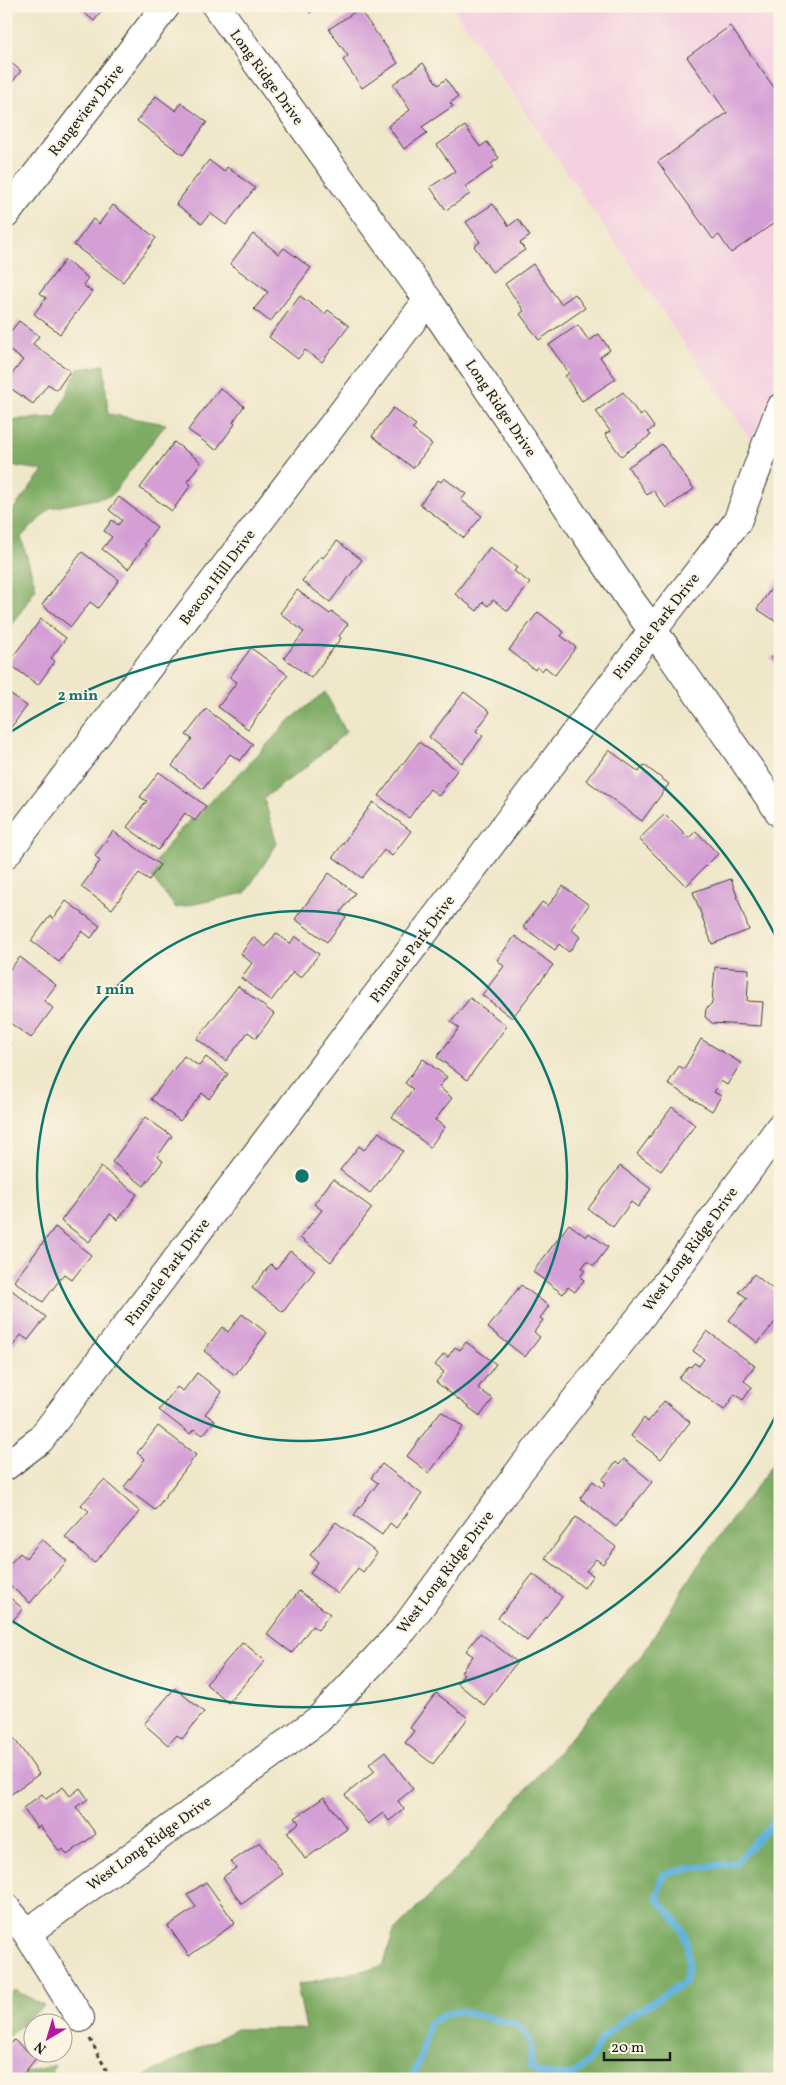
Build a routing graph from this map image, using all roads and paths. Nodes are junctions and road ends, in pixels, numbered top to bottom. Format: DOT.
graph roads {
  1 [pos="166,6"];
  2 [pos="216,6"];
  3 [pos="6,214"];
  4 [pos="428,300"];
  5 [pos="780,408"];
  6 [pos="653,630"];
  7 [pos="780,813"];
  8 [pos="6,854"];
  9 [pos="780,1127"];
  10 [pos="6,1466"];
  11 [pos="6,1908"];
  12 [pos="27,1933"];
  13 [pos="80,2018"];
  14 [pos="111,2079"];
  1 -- 3 [label="street, Rangeview Drive"];
  2 -- 4 [label="street, Long Ridge Drive"];
  4 -- 6 [label="street, Long Ridge Drive"];
  4 -- 8 [label="street, Beacon Hill Drive"];
  5 -- 6 [label="street, Pinnacle Park Drive"];
  6 -- 7 [label="street, Long Ridge Drive"];
  6 -- 10 [label="street, Pinnacle Park Drive"];
  9 -- 12 [label="street, West Long Ridge Drive"];
  11 -- 12 [label="street"];
  12 -- 13 [label="street"];
  13 -- 14 [label="path"];
}
